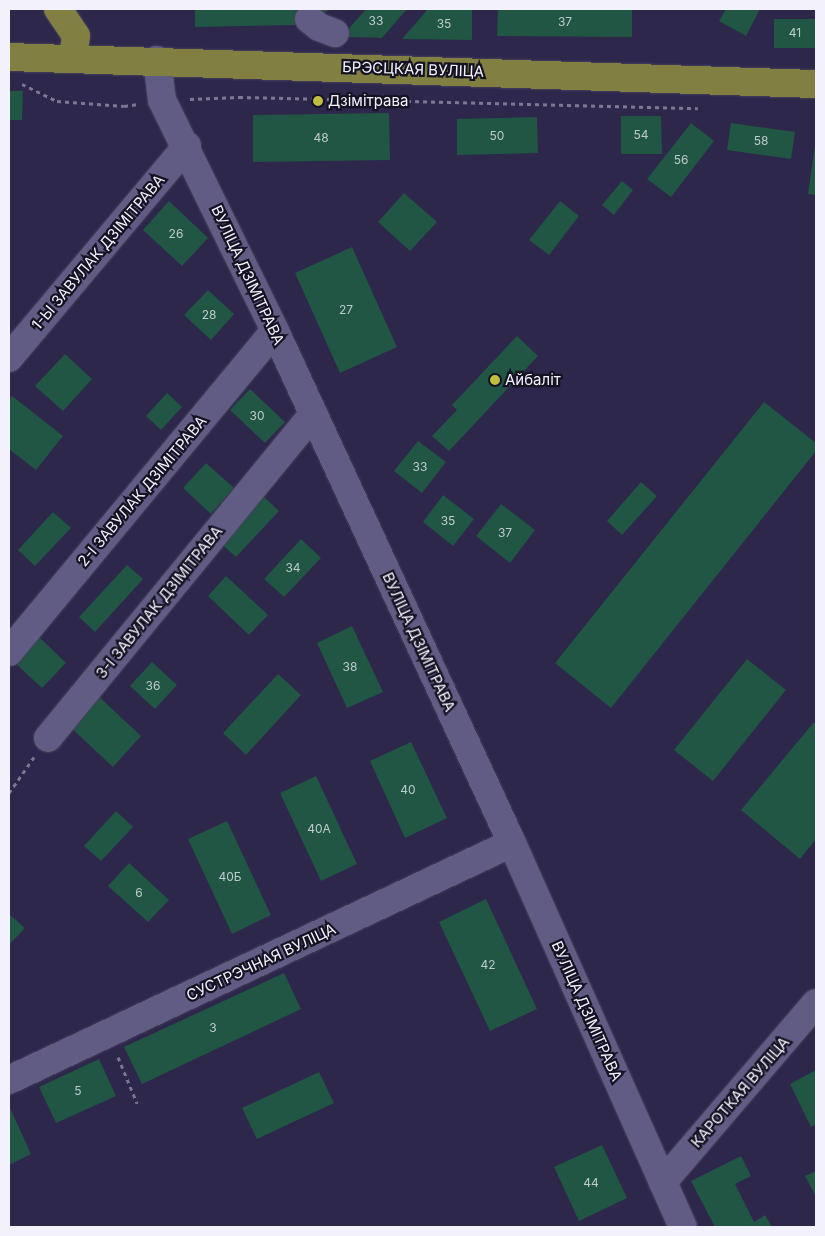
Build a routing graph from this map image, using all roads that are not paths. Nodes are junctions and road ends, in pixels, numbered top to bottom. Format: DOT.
graph roads {
  1 [pos="58,9"];
  2 [pos="309,18"];
  3 [pos="335,33"];
  4 [pos="9,57"];
  5 [pos="73,58"];
  6 [pos="156,60"];
  7 [pos="816,84"];
  8 [pos="187,146"];
  9 [pos="275,331"];
  10 [pos="9,358"];
  11 [pos="313,414"];
  12 [pos="9,652"];
  13 [pos="48,738"];
  14 [pos="512,843"];
  15 [pos="816,1003"];
  16 [pos="9,1080"];
  17 [pos="663,1182"];
  18 [pos="683,1227"];
  1 -- 5 [label="main road"];
  2 -- 3 [label="street"];
  4 -- 5 [label="main road, БРЭСЦКАЯ ВУЛІЦА"];
  5 -- 6 [label="main road, БРЭСЦКАЯ ВУЛІЦА"];
  6 -- 7 [label="main road, БРЭСЦКАЯ ВУЛІЦА"];
  6 -- 8 [label="street, ВУЛІЦА ДЗІМІТРАВА"];
  8 -- 9 [label="street, ВУЛІЦА ДЗІМІТРАВА"];
  8 -- 10 [label="street, 1-Ы ЗАВУЛАК ДЗІМІТРАВА"];
  9 -- 11 [label="street, ВУЛІЦА ДЗІМІТРАВА"];
  9 -- 12 [label="street, 2-І ЗАВУЛАК ДЗІМІТРАВА"];
  11 -- 13 [label="street, 3-І ЗАВУЛАК ДЗІМІТРАВА"];
  11 -- 14 [label="street, ВУЛІЦА ДЗІМІТРАВА"];
  14 -- 16 [label="street, СУСТРЭЧНАЯ ВУЛІЦА"];
  14 -- 17 [label="street, ВУЛІЦА ДЗІМІТРАВА"];
  15 -- 17 [label="street, КАРОТКАЯ ВУЛІЦА"];
  17 -- 18 [label="street, ВУЛІЦА ДЗІМІТРАВА"];
}
